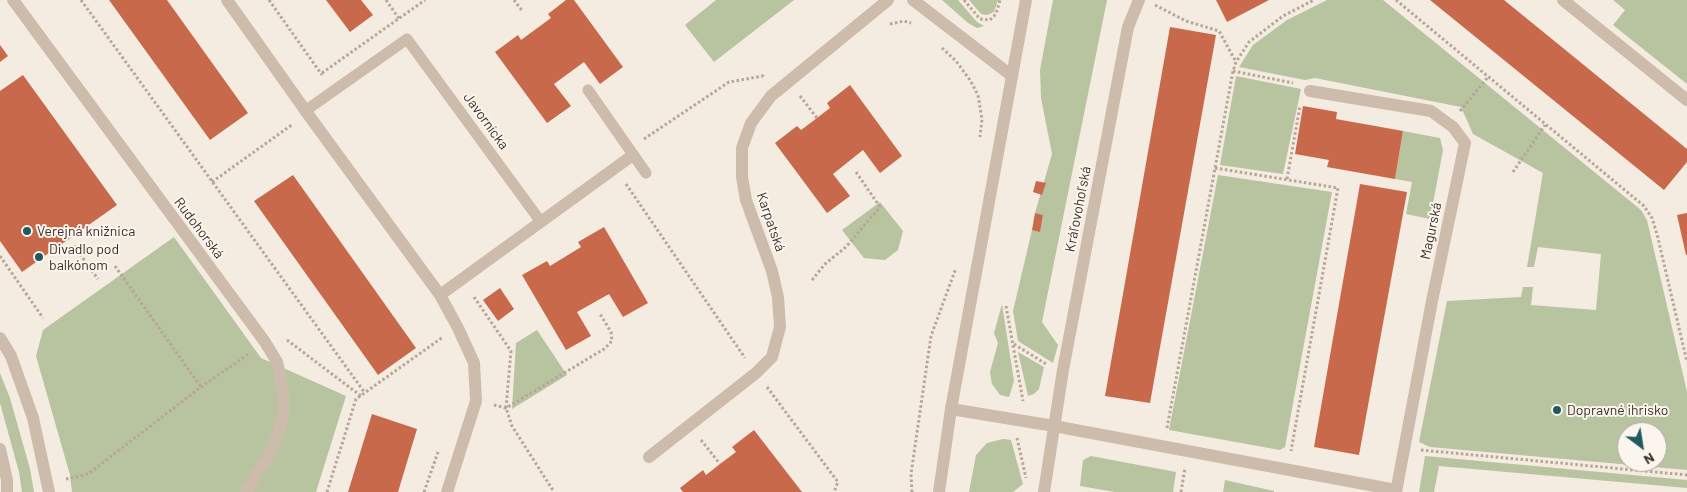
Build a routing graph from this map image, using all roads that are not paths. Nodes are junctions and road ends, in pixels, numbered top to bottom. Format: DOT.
graph roads {
  1 [pos="13,0"];
  2 [pos="227,0"];
  3 [pos="888,0"];
  4 [pos="913,0"];
  5 [pos="1026,0"];
  6 [pos="1139,0"];
  7 [pos="1563,0"];
  8 [pos="1012,76"];
  9 [pos="588,90"];
  10 [pos="1310,91"];
  11 [pos="1687,100"];
  12 [pos="305,111"];
  13 [pos="633,155"];
  14 [pos="646,173"];
  15 [pos="541,222"];
  16 [pos="440,295"];
  17 [pos="0,338"];
  18 [pos="951,409"];
  19 [pos="1054,426"];
  20 [pos="0,449"];
  21 [pos="649,457"];
  22 [pos="1396,491"];
  23 [pos="7,492"];
  24 [pos="49,492"];
  25 [pos="246,492"];
  26 [pos="447,492"];
  27 [pos="939,492"];
  28 [pos="1044,492"];
  1 -- 25 [label="street, Rudohorská"];
  2 -- 12 [label="street"];
  3 -- 21 [label="street, Karpatská"];
  4 -- 8 [label="street"];
  5 -- 8 [label="street"];
  6 -- 19 [label="street, Kráľovohoľská"];
  7 -- 11 [label="street"];
  8 -- 18 [label="street"];
  9 -- 13 [label="lane"];
  10 -- 22 [label="street, Magurská"];
  12 -- 15 [label="lane, Javornícka"];
  12 -- 16 [label="street"];
  13 -- 14 [label="lane"];
  13 -- 15 [label="street"];
  15 -- 16 [label="street"];
  16 -- 26 [label="street"];
  17 -- 24 [label="street"];
  18 -- 19 [label="street"];
  18 -- 27 [label="street"];
  19 -- 22 [label="street"];
  19 -- 28 [label="street, Kráľovohoľská"];
  20 -- 23 [label="street"];
}
